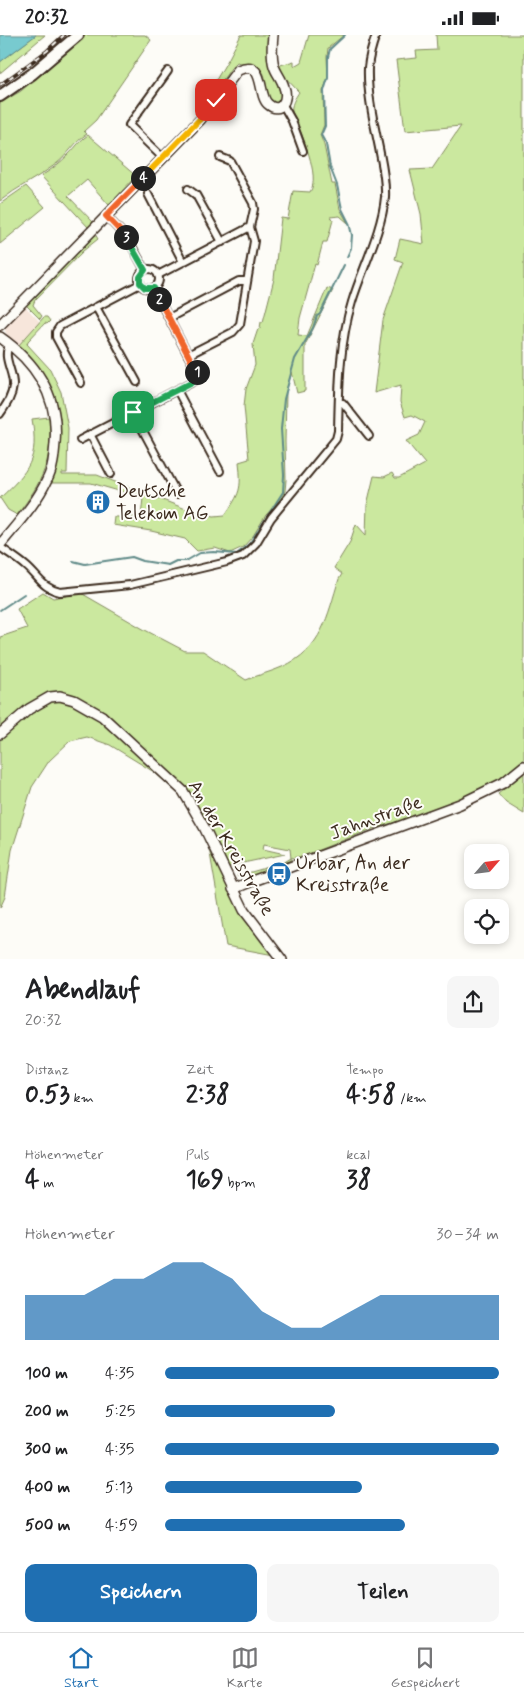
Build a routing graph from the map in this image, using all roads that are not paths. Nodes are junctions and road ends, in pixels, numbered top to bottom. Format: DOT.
graph roads {
  1 [pos="78,35"];
  2 [pos="273,35"];
  3 [pos="376,35"];
  4 [pos="168,71"];
  5 [pos="0,96"];
  6 [pos="283,105"];
  7 [pos="303,151"];
  8 [pos="220,157"];
  9 [pos="163,158"];
  10 [pos="188,189"];
  11 [pos="148,193"];
  12 [pos="106,216"];
  13 [pos="250,227"];
  14 [pos="222,242"];
  15 [pos="183,262"];
  16 [pos="145,270"];
  17 [pos="158,275"];
  18 [pos="247,281"];
  19 [pos="140,283"];
  20 [pos="154,288"];
  21 [pos="96,307"];
  22 [pos="169,318"];
  23 [pos="0,325"];
  24 [pos="0,337"];
  25 [pos="10,344"];
  26 [pos="188,355"];
  27 [pos="136,382"];
  28 [pos="81,383"];
  29 [pos="177,390"];
  30 [pos="339,403"];
  31 [pos="133,412"];
  32 [pos="0,414"];
  33 [pos="90,434"];
  34 [pos="369,435"];
  35 [pos="80,439"];
  36 [pos="220,471"];
  37 [pos="111,474"];
  38 [pos="176,494"];
  39 [pos="0,546"];
  40 [pos="0,734"];
  41 [pos="524,766"];
  42 [pos="233,889"];
  43 [pos="282,959"];
  1 -- 5 [label="main road"];
  2 -- 6 [label="street"];
  3 -- 30 [label="street"];
  4 -- 9 [label="street"];
  6 -- 7 [label="street"];
  6 -- 9 [label="street"];
  8 -- 13 [label="street"];
  9 -- 12 [label="street"];
  10 -- 14 [label="street"];
  11 -- 15 [label="street"];
  12 -- 16 [label="street"];
  12 -- 23 [label="street"];
  13 -- 14 [label="street"];
  13 -- 18 [label="street"];
  14 -- 15 [label="street"];
  15 -- 17 [label="street"];
  16 -- 17 [label="street"];
  16 -- 19 [label="street"];
  17 -- 20 [label="street"];
  18 -- 22 [label="street"];
  18 -- 26 [label="street"];
  19 -- 20 [label="street"];
  19 -- 21 [label="street"];
  20 -- 22 [label="street"];
  21 -- 27 [label="street"];
  21 -- 28 [label="street"];
  22 -- 26 [label="street"];
  24 -- 25 [label="street"];
  25 -- 32 [label="street"];
  25 -- 39 [label="street"];
  26 -- 29 [label="street"];
  29 -- 31 [label="street"];
  29 -- 36 [label="street"];
  30 -- 34 [label="street"];
  30 -- 39 [label="street"];
  31 -- 33 [label="street"];
  31 -- 38 [label="street"];
  33 -- 35 [label="street"];
  33 -- 37 [label="street"];
  40 -- 42 [label="street, An der Kreisstraße"];
  41 -- 42 [label="street, Jahnstraße"];
  42 -- 43 [label="street, An der Kreisstraße"];
}
